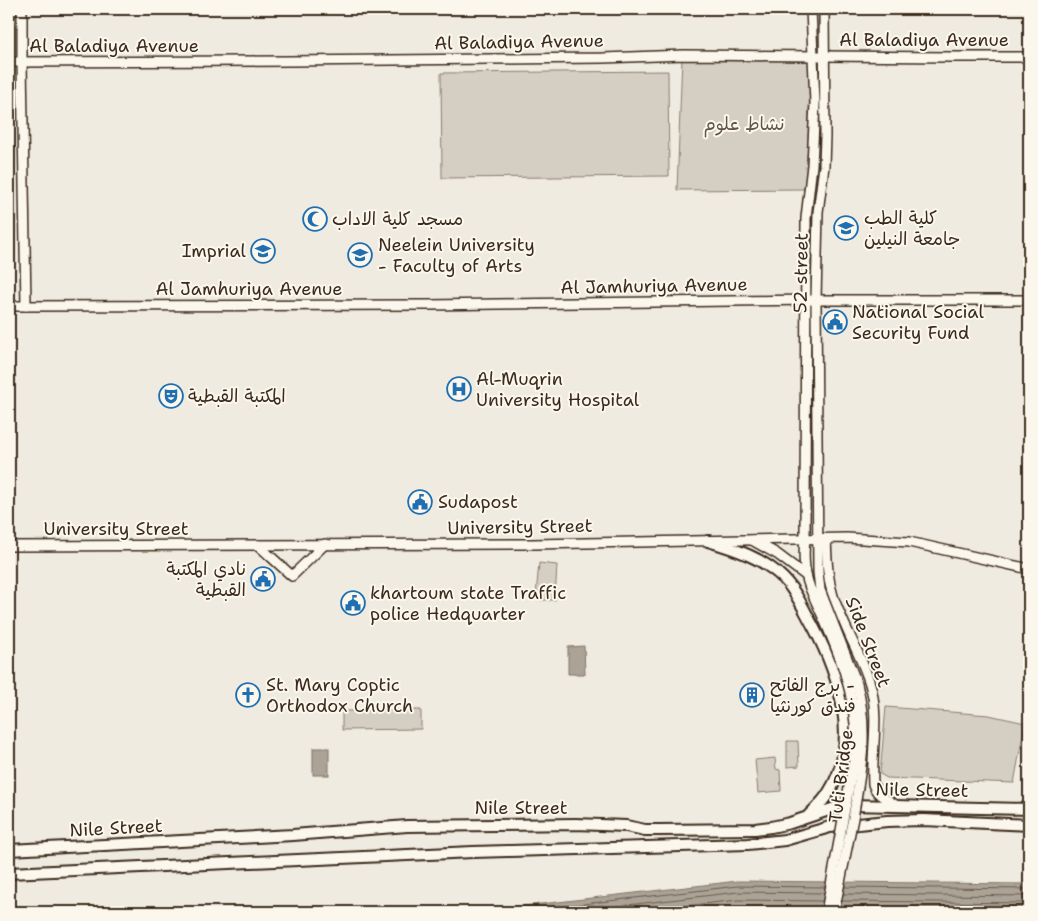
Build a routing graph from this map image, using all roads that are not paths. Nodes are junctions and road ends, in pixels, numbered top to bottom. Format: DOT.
graph roads {
  1 [pos="22,9"];
  2 [pos="812,9"];
  3 [pos="824,9"];
  4 [pos="813,56"];
  5 [pos="824,56"];
  6 [pos="1029,56"];
  7 [pos="9,62"];
  8 [pos="22,62"];
  9 [pos="805,300"];
  10 [pos="816,300"];
  11 [pos="1029,300"];
  12 [pos="9,306"];
  13 [pos="26,306"];
  14 [pos="805,538"];
  15 [pos="822,539"];
  16 [pos="752,540"];
  17 [pos="708,541"];
  18 [pos="325,544"];
  19 [pos="258,545"];
  20 [pos="9,546"];
  21 [pos="1029,569"];
  22 [pos="806,579"];
  23 [pos="816,592"];
  24 [pos="794,593"];
  25 [pos="897,806"];
  26 [pos="1029,809"];
  27 [pos="806,818"];
  28 [pos="1029,825"];
  29 [pos="9,850"];
  30 [pos="9,873"];
  31 [pos="826,912"];
  32 [pos="834,912"];
  1 -- 8 [label="street"];
  2 -- 4 [label="street, 52 street"];
  3 -- 5 [label="street, 52 street"];
  4 -- 5 [label="street, Al Baladiya Avenue"];
  4 -- 8 [label="street, Al Baladiya Avenue"];
  4 -- 9 [label="street, 52 street"];
  5 -- 6 [label="street, Al Baladiya Avenue"];
  5 -- 10 [label="street, 52 street"];
  7 -- 8 [label="street, Al Baladiya Avenue"];
  8 -- 13 [label="street"];
  9 -- 10 [label="street, Al Jamhuriya Avenue"];
  9 -- 13 [label="street, Al Jamhuriya Avenue"];
  9 -- 14 [label="street, 52 street"];
  10 -- 11 [label="street, Al Jamhuriya Avenue"];
  10 -- 15 [label="street, 52 street"];
  12 -- 13 [label="street, Al Jamhuriya Avenue"];
  14 -- 15 [label="street, University Street"];
  14 -- 16 [label="street, University Street"];
  14 -- 22 [label="street, 52 street"];
  15 -- 21 [label="street, University Street"];
  15 -- 23 [label="street"];
  15 -- 25 [label="street, Side Street"];
  16 -- 17 [label="street, University Street"];
  16 -- 22 [label="street"];
  17 -- 18 [label="street, University Street"];
  17 -- 24 [label="main road"];
  18 -- 19 [label="street, University Street"];
  18 -- 19 [label="street"];
  19 -- 20 [label="street, University Street"];
  22 -- 23 [label="street"];
  22 -- 24 [label="street"];
  23 -- 31 [label="street, Tuti Bridge, bridge"];
  23 -- 32 [label="street, Tuti Bridge, bridge"];
  24 -- 27 [label="main road"];
  25 -- 26 [label="main road, Nile Street"];
  25 -- 27 [label="main road, Nile Street"];
  27 -- 29 [label="main road, Nile Street"];
  28 -- 30 [label="main road, Nile Street"];
}
